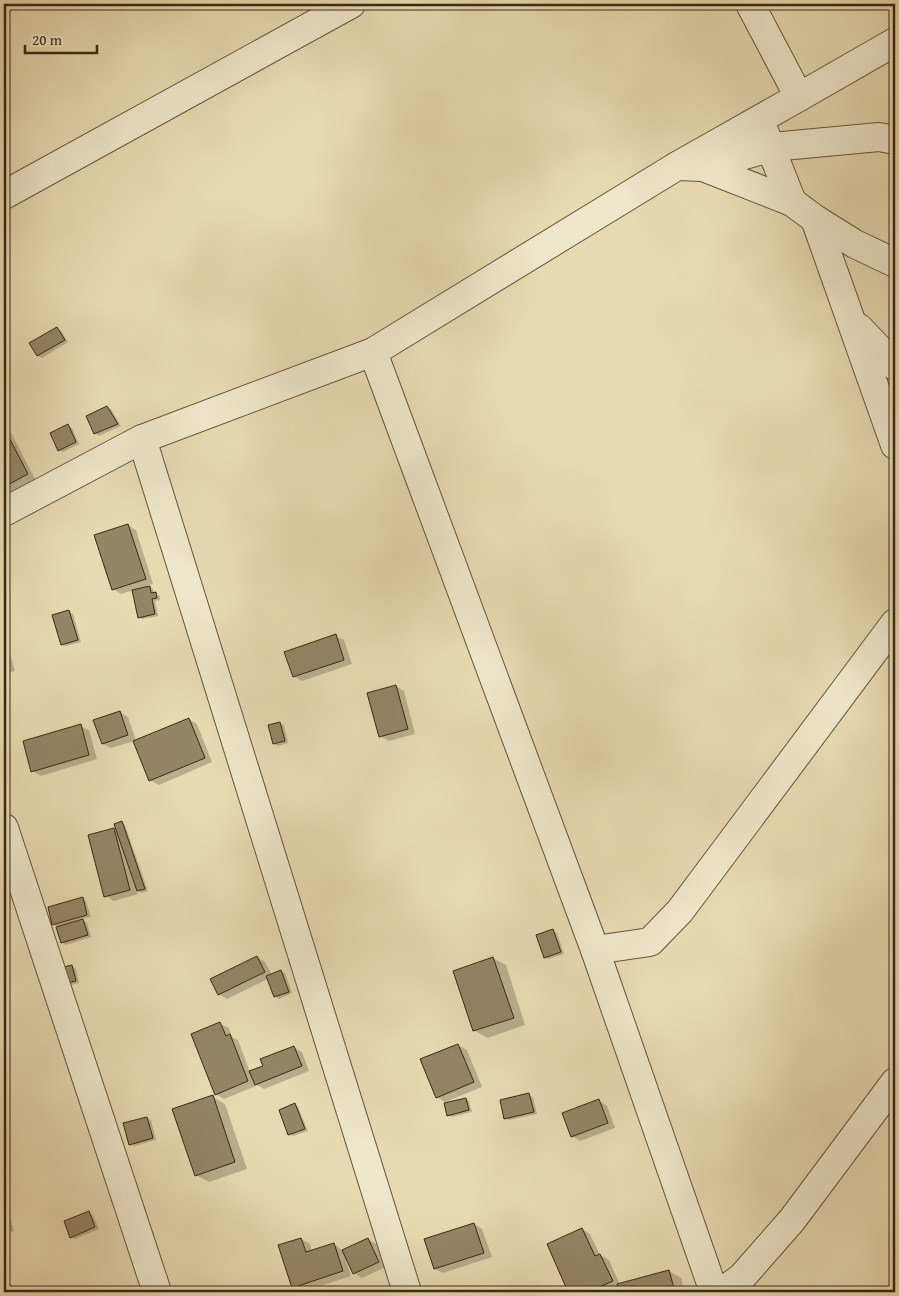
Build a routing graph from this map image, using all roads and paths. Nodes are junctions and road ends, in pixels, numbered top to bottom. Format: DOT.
graph roads {
  1 [pos="351,4"];
  2 [pos="750,4"];
  3 [pos="895,42"];
  4 [pos="799,97"];
  5 [pos="759,119"];
  6 [pos="895,140"];
  7 [pos="772,147"];
  8 [pos="690,166"];
  9 [pos="4,195"];
  10 [pos="792,202"];
  11 [pos="815,219"];
  12 [pos="895,263"];
  13 [pos="852,322"];
  14 [pos="373,352"];
  15 [pos="895,366"];
  16 [pos="142,439"];
  17 [pos="895,445"];
  18 [pos="4,512"];
  19 [pos="895,623"];
  20 [pos="4,828"];
  21 [pos="595,950"];
  22 [pos="895,1082"];
  23 [pos="157,1292"];
  24 [pos="407,1292"];
  25 [pos="714,1292"];
  26 [pos="722,1292"];
  1 -- 9 [label="street"];
  2 -- 4 [label="street"];
  3 -- 4 [label="street"];
  4 -- 5 [label="street"];
  5 -- 7 [label="street"];
  5 -- 8 [label="street"];
  6 -- 7 [label="street"];
  7 -- 8 [label="street"];
  7 -- 10 [label="street"];
  8 -- 10 [label="street"];
  8 -- 14 [label="street"];
  10 -- 11 [label="street"];
  11 -- 12 [label="street"];
  11 -- 13 [label="street"];
  13 -- 15 [label="street"];
  13 -- 17 [label="street"];
  14 -- 16 [label="street"];
  14 -- 21 [label="street"];
  16 -- 18 [label="street"];
  16 -- 24 [label="street"];
  19 -- 21 [label="street"];
  20 -- 23 [label="street"];
  21 -- 25 [label="street"];
  22 -- 26 [label="street"];
}
